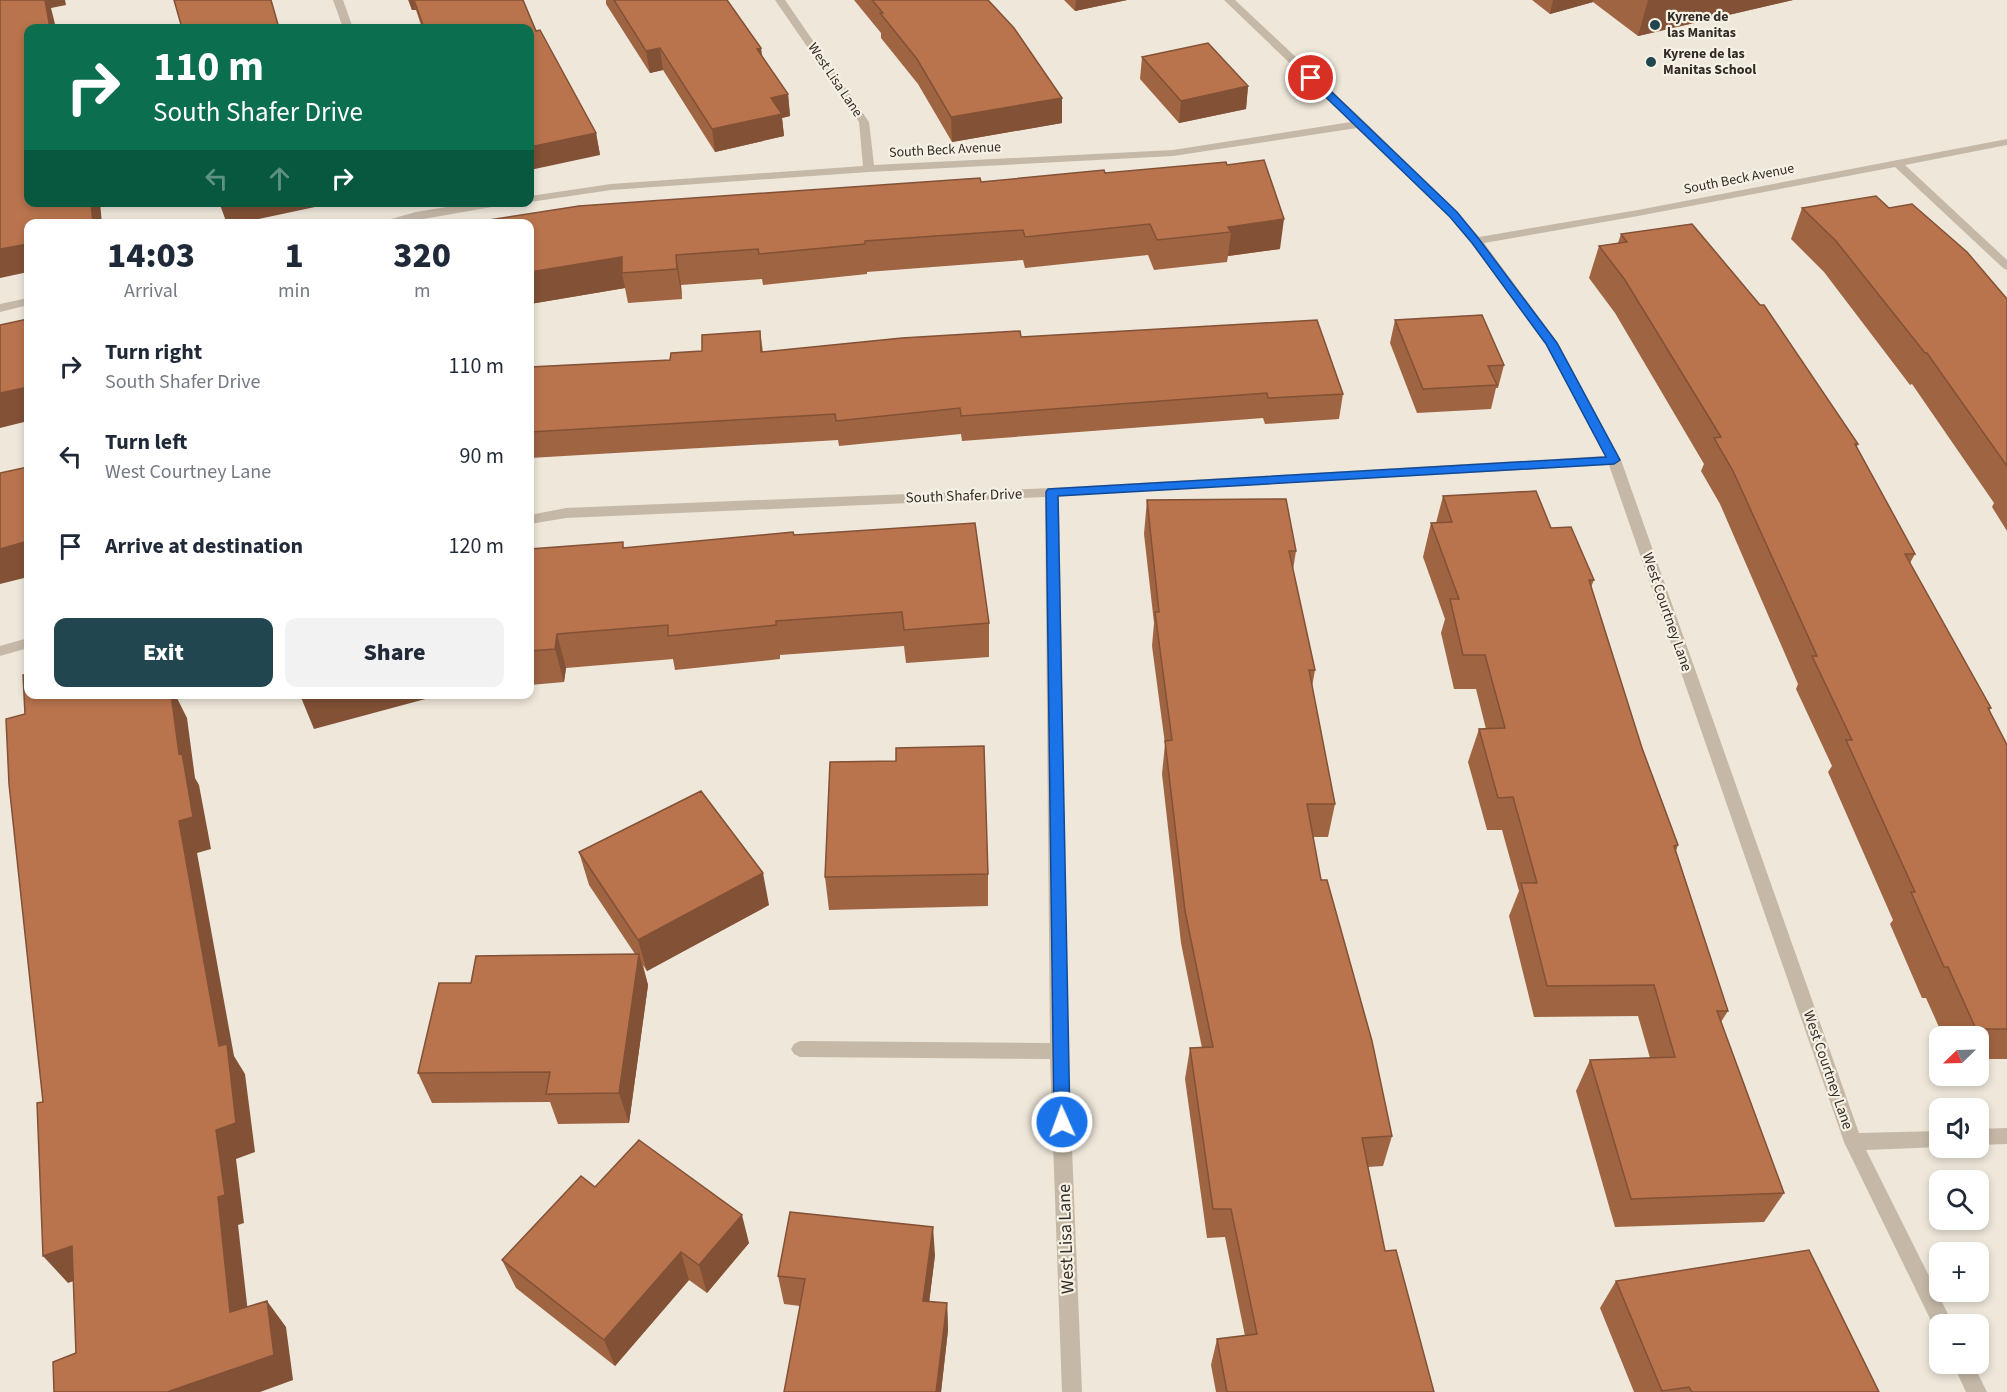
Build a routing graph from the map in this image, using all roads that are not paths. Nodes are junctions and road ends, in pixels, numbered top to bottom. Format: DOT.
graph roads {
  1 [pos="338,0"];
  2 [pos="780,0"];
  3 [pos="1229,0"];
  4 [pos="347,24"];
  5 [pos="1361,124"];
  6 [pos="2007,142"];
  7 [pos="1898,164"];
  8 [pos="869,169"];
  9 [pos="534,198"];
  10 [pos="413,207"];
  11 [pos="470,207"];
  12 [pos="416,215"];
  13 [pos="399,219"];
  14 [pos="1476,241"];
  15 [pos="2007,266"];
  16 [pos="24,303"];
  17 [pos="0,308"];
  18 [pos="1614,460"];
  19 [pos="1052,492"];
  20 [pos="534,518"];
  21 [pos="24,644"];
  22 [pos="0,651"];
  23 [pos="800,1049"];
  24 [pos="1059,1051"];
  25 [pos="2007,1136"];
  26 [pos="1989,1137"];
  27 [pos="1929,1139"];
  28 [pos="1853,1142"];
  29 [pos="1939,1314"];
  30 [pos="1968,1374"];
  31 [pos="1072,1392"];
  32 [pos="1977,1392"];
  1 -- 4 [label="street"];
  2 -- 8 [label="street, West Lisa Lane"];
  3 -- 5 [label="street, West Courtney Lane"];
  5 -- 8 [label="street, South Beck Avenue"];
  5 -- 14 [label="street, West Courtney Lane"];
  6 -- 7 [label="street, South Beck Avenue"];
  7 -- 14 [label="street, South Beck Avenue"];
  7 -- 15 [label="street"];
  8 -- 9 [label="street, South Beck Avenue"];
  10 -- 12 [label="street"];
  11 -- 12 [label="street"];
  12 -- 13 [label="street"];
  14 -- 18 [label="street, West Courtney Lane"];
  16 -- 17 [label="street"];
  18 -- 19 [label="street, South Shafer Drive"];
  18 -- 28 [label="street, West Courtney Lane"];
  19 -- 20 [label="street, South Shafer Drive"];
  19 -- 24 [label="street, West Lisa Lane"];
  21 -- 22 [label="street"];
  23 -- 24 [label="street"];
  24 -- 31 [label="street, West Lisa Lane"];
  25 -- 26 [label="street"];
  27 -- 28 [label="street"];
  28 -- 29 [label="street, West Courtney Lane"];
  30 -- 32 [label="street"];
}
